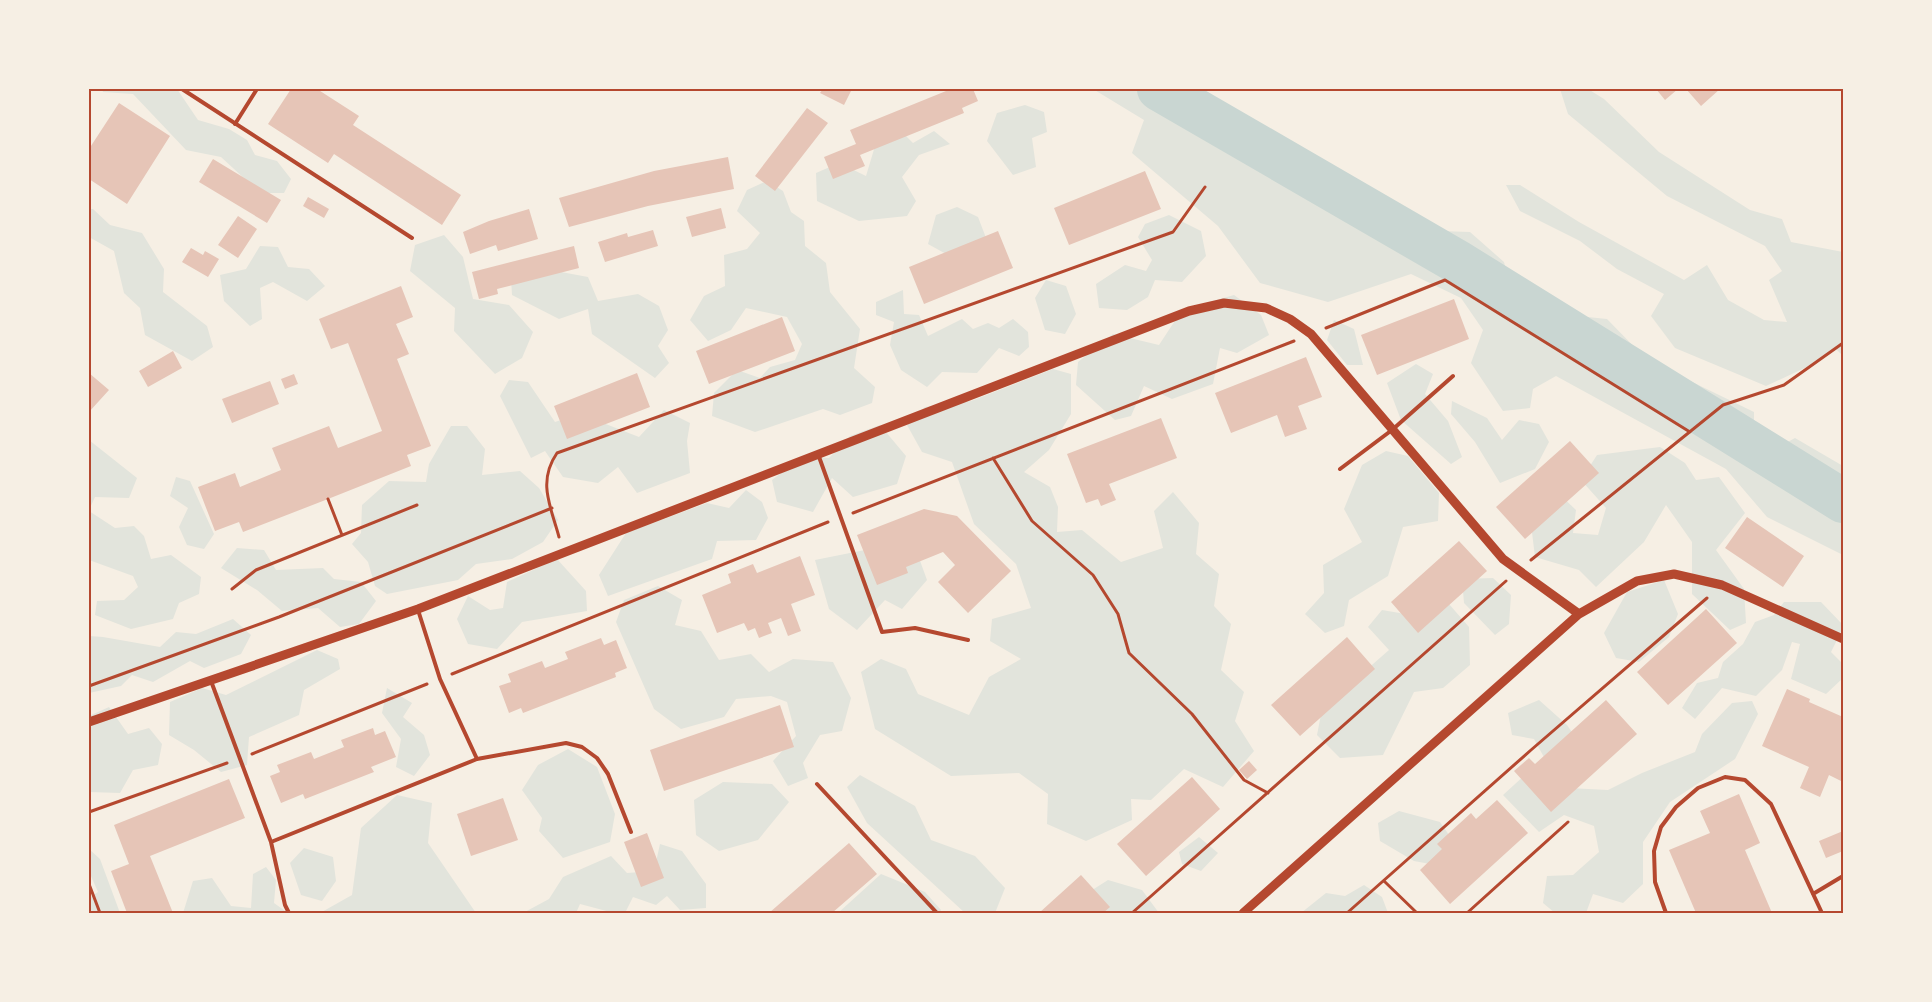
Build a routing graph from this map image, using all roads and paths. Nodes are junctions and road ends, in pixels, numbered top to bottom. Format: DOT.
graph roads {
  1 [pos="182,89"];
  2 [pos="257,89"];
  3 [pos="235,124"];
  4 [pos="1205,187"];
  5 [pos="412,238"];
  6 [pos="1311,334"];
  7 [pos="1843,343"];
  8 [pos="1453,376"];
  9 [pos="1392,430"];
  10 [pos="1690,432"];
  11 [pos="818,454"];
  12 [pos="992,458"];
  13 [pos="1340,469"];
  14 [pos="328,499"];
  15 [pos="417,504"];
  16 [pos="552,508"];
  17 [pos="840,518"];
  18 [pos="342,535"];
  19 [pos="563,552"];
  20 [pos="1519,570"];
  21 [pos="232,589"];
  22 [pos="1712,594"];
  23 [pos="418,609"];
  24 [pos="1580,614"];
  25 [pos="1843,639"];
  26 [pos="968,640"];
  27 [pos="440,679"];
  28 [pos="210,680"];
  29 [pos="89,686"];
  30 [pos="89,722"];
  31 [pos="240,759"];
  32 [pos="477,759"];
  33 [pos="817,784"];
  34 [pos="1268,793"];
  35 [pos="89,812"];
  36 [pos="1568,822"];
  37 [pos="631,832"];
  38 [pos="271,842"];
  39 [pos="1843,876"];
  40 [pos="1384,881"];
  41 [pos="89,884"];
  42 [pos="1813,894"];
  43 [pos="100,913"];
  44 [pos="289,913"];
  45 [pos="937,913"];
  46 [pos="1132,913"];
  47 [pos="1243,913"];
  48 [pos="1347,913"];
  49 [pos="1417,913"];
  50 [pos="1467,913"];
  51 [pos="1666,913"];
  52 [pos="1822,913"];
  1 -- 3 [label="lane"];
  2 -- 3 [label="lane"];
  3 -- 5 [label="lane"];
  4 -- 16 [label="path"];
  6 -- 9 [label="street"];
  6 -- 10 [label="path"];
  6 -- 11 [label="street"];
  6 -- 12 [label="path"];
  7 -- 10 [label="path"];
  8 -- 9 [label="lane"];
  9 -- 13 [label="lane"];
  9 -- 20 [label="street"];
  10 -- 20 [label="path"];
  11 -- 17 [label="lane"];
  11 -- 19 [label="street"];
  12 -- 17 [label="path"];
  12 -- 34 [label="path"];
  14 -- 18 [label="path"];
  15 -- 18 [label="path"];
  16 -- 19 [label="path"];
  16 -- 29 [label="path"];
  17 -- 26 [label="lane"];
  17 -- 27 [label="path"];
  18 -- 21 [label="path"];
  19 -- 23 [label="street"];
  20 -- 24 [label="street"];
  20 -- 34 [label="path"];
  22 -- 40 [label="path"];
  23 -- 27 [label="lane"];
  23 -- 28 [label="street"];
  24 -- 25 [label="street"];
  24 -- 47 [label="street"];
  27 -- 31 [label="path"];
  27 -- 32 [label="lane"];
  28 -- 30 [label="street"];
  28 -- 31 [label="lane"];
  31 -- 35 [label="path"];
  31 -- 38 [label="lane"];
  32 -- 37 [label="lane"];
  32 -- 38 [label="lane"];
  33 -- 45 [label="lane"];
  34 -- 46 [label="path"];
  36 -- 50 [label="path"];
  38 -- 44 [label="lane"];
  39 -- 42 [label="lane"];
  40 -- 48 [label="path"];
  40 -- 49 [label="path"];
  41 -- 43 [label="path"];
  42 -- 51 [label="lane"];
  42 -- 52 [label="lane"];
}
